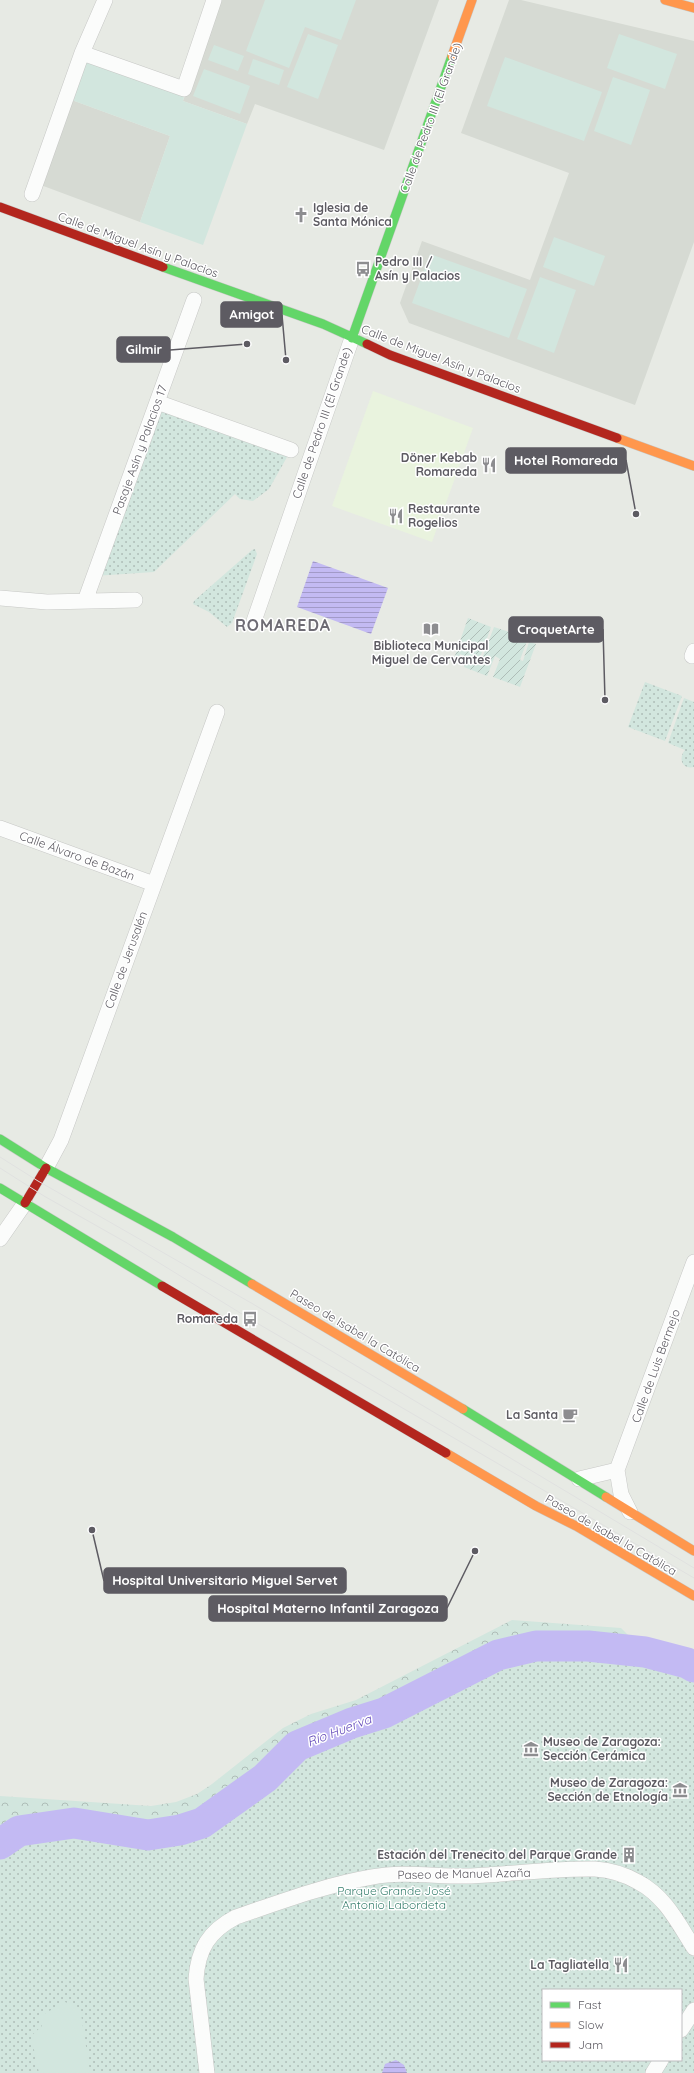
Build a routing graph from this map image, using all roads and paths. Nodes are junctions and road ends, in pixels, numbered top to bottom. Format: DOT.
graph roads {
  1 [pos="105,0"];
  2 [pos="214,0"];
  3 [pos="472,0"];
  4 [pos="666,0"];
  5 [pos="694,8"];
  6 [pos="82,53"];
  7 [pos="32,194"];
  8 [pos="0,206"];
  9 [pos="194,300"];
  10 [pos="352,338"];
  11 [pos="157,402"];
  12 [pos="291,450"];
  13 [pos="694,466"];
  14 [pos="0,598"];
  15 [pos="135,600"];
  16 [pos="85,601"];
  17 [pos="254,621"];
  18 [pos="217,712"];
  19 [pos="0,828"];
  20 [pos="154,884"];
  21 [pos="0,1139"];
  22 [pos="46,1168"];
  23 [pos="0,1188"];
  24 [pos="25,1203"];
  25 [pos="0,1239"];
  26 [pos="694,1262"];
  27 [pos="618,1470"];
  28 [pos="578,1479"];
  29 [pos="630,1513"];
  30 [pos="694,1551"];
  31 [pos="694,1596"];
  32 [pos="694,1948"];
  33 [pos="694,2010"];
  34 [pos="682,2028"];
  35 [pos="660,2061"];
  36 [pos="207,2073"];
  37 [pos="653,2073"];
  1 -- 6 [label="street"];
  2 -- 6 [label="street"];
  3 -- 10 [label="main road, Calle de Pedro III (El Grande)"];
  4 -- 5 [label="main road"];
  6 -- 7 [label="street"];
  8 -- 10 [label="main road, Calle de Miguel Asín y Palacios"];
  9 -- 11 [label="street, Pasaje Asín y Palacios 17"];
  10 -- 13 [label="main road, Calle de Miguel Asín y Palacios"];
  10 -- 17 [label="street, Calle de Pedro III (El Grande)"];
  11 -- 12 [label="street"];
  11 -- 16 [label="street, Pasaje Asín y Palacios 17"];
  14 -- 16 [label="street"];
  15 -- 16 [label="street"];
  18 -- 20 [label="street, Calle de Jerusalén"];
  19 -- 20 [label="street, Calle Álvaro de Bazán"];
  20 -- 22 [label="street, Calle de Jerusalén"];
  21 -- 22 [label="main road, Paseo de Isabel la Católica"];
  22 -- 24 [label="main road, Calle de Jerusalén"];
  22 -- 28 [label="main road, Paseo de Isabel la Católica"];
  23 -- 24 [label="main road, Paseo de Isabel la Católica"];
  24 -- 25 [label="street"];
  24 -- 31 [label="main road, Paseo de Isabel la Católica"];
  26 -- 27 [label="street, Calle de Luis Bermejo"];
  27 -- 28 [label="street"];
  27 -- 29 [label="street, Calle de Luis Bermejo"];
  28 -- 29 [label="main road, Paseo de Isabel la Católica"];
  29 -- 30 [label="main road, Paseo de Isabel la Católica"];
  32 -- 36 [label="street, Paseo de Manuel Azaña"];
  33 -- 34 [label="street"];
  35 -- 37 [label="street"];
}
